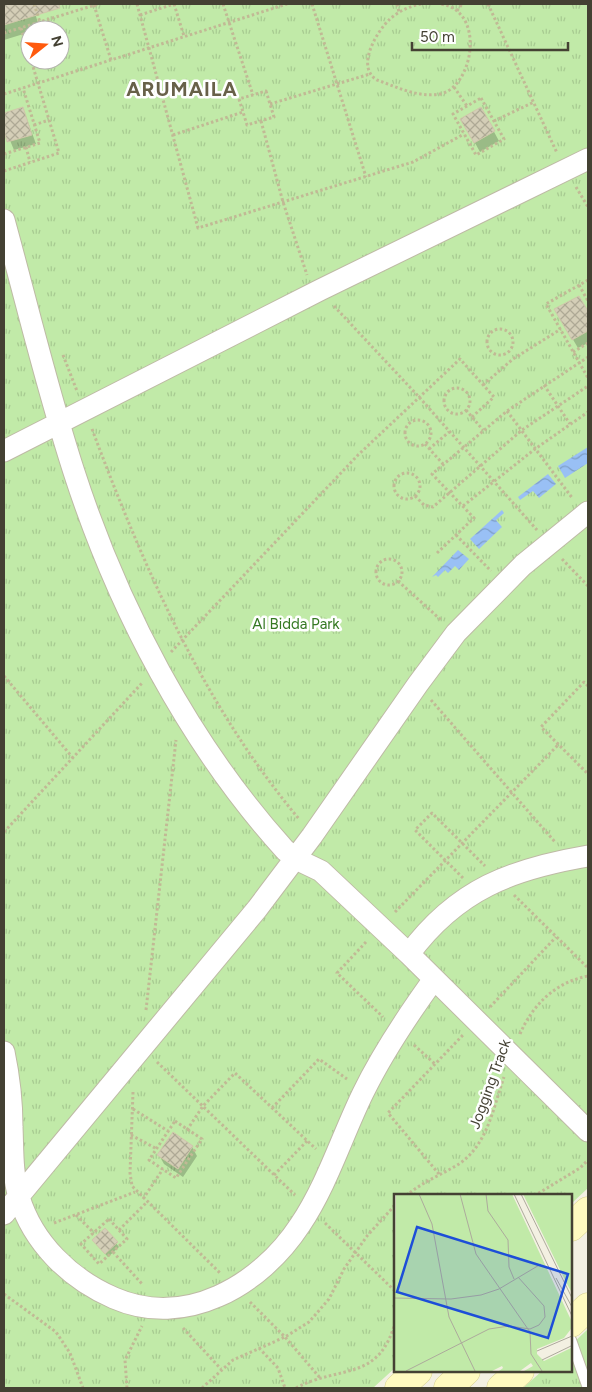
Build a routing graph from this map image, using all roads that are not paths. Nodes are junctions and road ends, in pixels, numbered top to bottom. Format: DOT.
graph roads {
  1 [pos="588,158"];
  2 [pos="4,220"];
  3 [pos="59,423"];
  4 [pos="4,451"];
  5 [pos="588,512"];
  6 [pos="296,858"];
  7 [pos="579,858"];
  8 [pos="414,946"];
  9 [pos="434,979"];
  10 [pos="4,1052"];
  11 [pos="588,1131"];
  12 [pos="18,1196"];
  13 [pos="588,1211"];
  14 [pos="4,1214"];
  15 [pos="572,1226"];
  16 [pos="588,1307"];
  17 [pos="572,1322"];
  18 [pos="572,1343"];
  19 [pos="417,1372"];
  20 [pos="465,1372"];
  21 [pos="519,1372"];
  22 [pos="399,1388"];
  23 [pos="448,1388"];
  24 [pos="501,1388"];
  25 [pos="588,1388"];
  1 -- 3 [label="street"];
  2 -- 3 [label="street"];
  3 -- 4 [label="street"];
  3 -- 6 [label="street"];
  5 -- 6 [label="street"];
  6 -- 8 [label="street"];
  6 -- 12 [label="street"];
  7 -- 8 [label="street"];
  8 -- 9 [label="street"];
  9 -- 11 [label="street"];
  9 -- 12 [label="street"];
  10 -- 12 [label="street"];
  12 -- 14 [label="street"];
  13 -- 15 [label="main road"];
  16 -- 17 [label="main road"];
  18 -- 25 [label="lane"];
  19 -- 22 [label="main road"];
  20 -- 23 [label="main road"];
  21 -- 24 [label="main road"];
}
